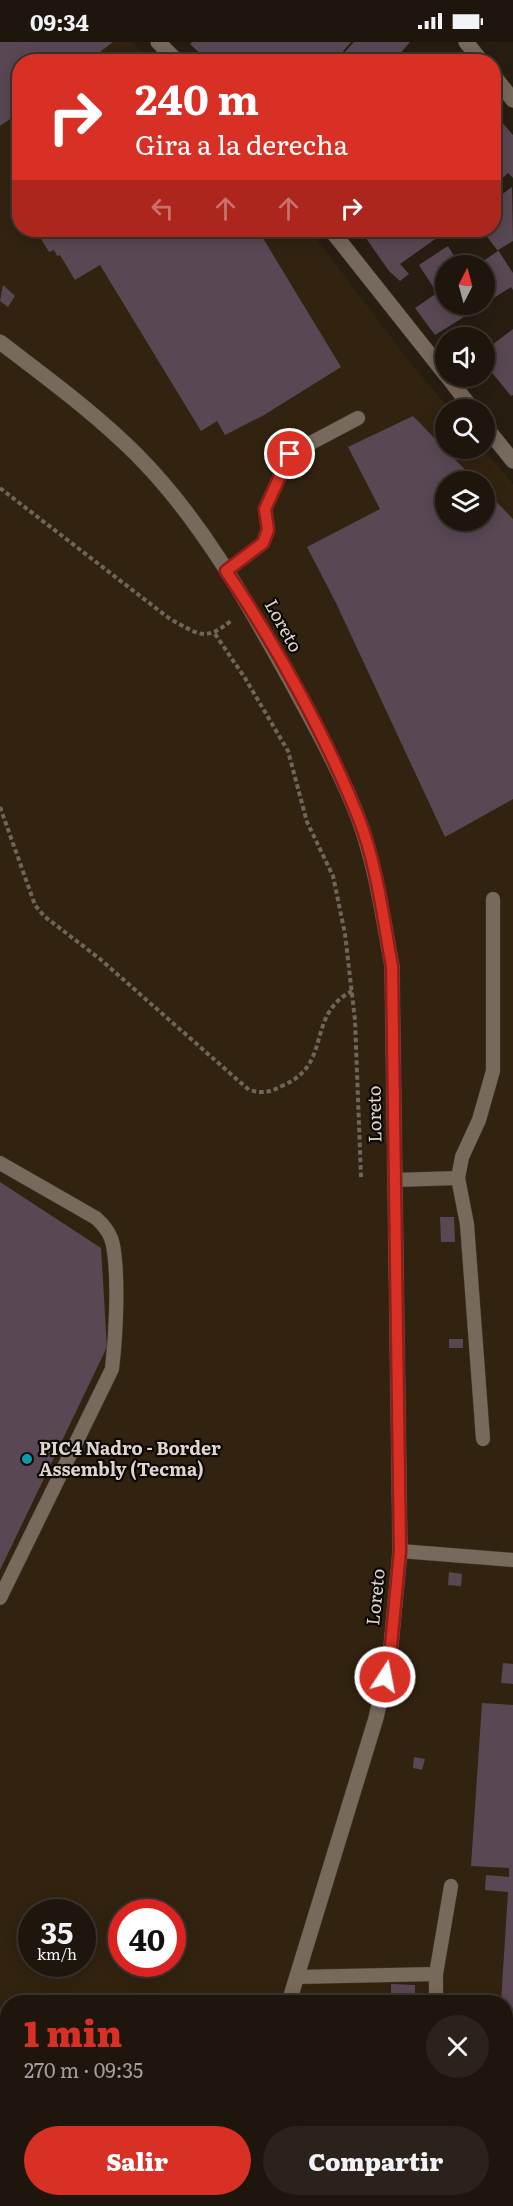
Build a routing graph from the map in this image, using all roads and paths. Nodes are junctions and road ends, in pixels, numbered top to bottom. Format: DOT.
graph roads {
  1 [pos="158,42"];
  2 [pos="466,42"];
  3 [pos="170,54"];
  4 [pos="476,54"];
  5 [pos="501,85"];
  6 [pos="513,100"];
  7 [pos="337,237"];
  8 [pos="0,342"];
  9 [pos="435,362"];
  10 [pos="455,387"];
  11 [pos="464,399"];
  12 [pos="358,418"];
  13 [pos="495,438"];
  14 [pos="513,461"];
  15 [pos="0,488"];
  16 [pos="226,571"];
  17 [pos="249,606"];
  18 [pos="215,634"];
  19 [pos="0,807"];
  20 [pos="493,899"];
  21 [pos="352,990"];
  22 [pos="0,1163"];
  23 [pos="361,1177"];
  24 [pos="458,1178"];
  25 [pos="395,1180"];
  26 [pos="483,1439"];
  27 [pos="400,1551"];
  28 [pos="513,1560"];
  29 [pos="0,1598"];
  30 [pos="451,1886"];
  31 [pos="436,1974"];
  32 [pos="297,1977"];
  33 [pos="291,1995"];
  34 [pos="436,1995"];
  1 -- 3 [label="street"];
  2 -- 4 [label="street"];
  5 -- 6 [label="street"];
  7 -- 9 [label="street"];
  8 -- 16 [label="street, Loreto"];
  10 -- 11 [label="street"];
  12 -- 16 [label="lane"];
  13 -- 14 [label="street"];
  15 -- 18 [label="path"];
  16 -- 17 [label="street, Loreto"];
  17 -- 18 [label="path"];
  17 -- 25 [label="street, Loreto"];
  18 -- 21 [label="path"];
  19 -- 21 [label="path"];
  20 -- 24 [label="lane"];
  21 -- 23 [label="path"];
  22 -- 29 [label="lane"];
  24 -- 25 [label="lane"];
  24 -- 26 [label="lane"];
  25 -- 27 [label="street, Loreto"];
  27 -- 28 [label="lane"];
  27 -- 32 [label="street, Loreto"];
  30 -- 31 [label="lane"];
  31 -- 32 [label="lane"];
  31 -- 34 [label="lane"];
  32 -- 33 [label="street, Loreto"];
}
